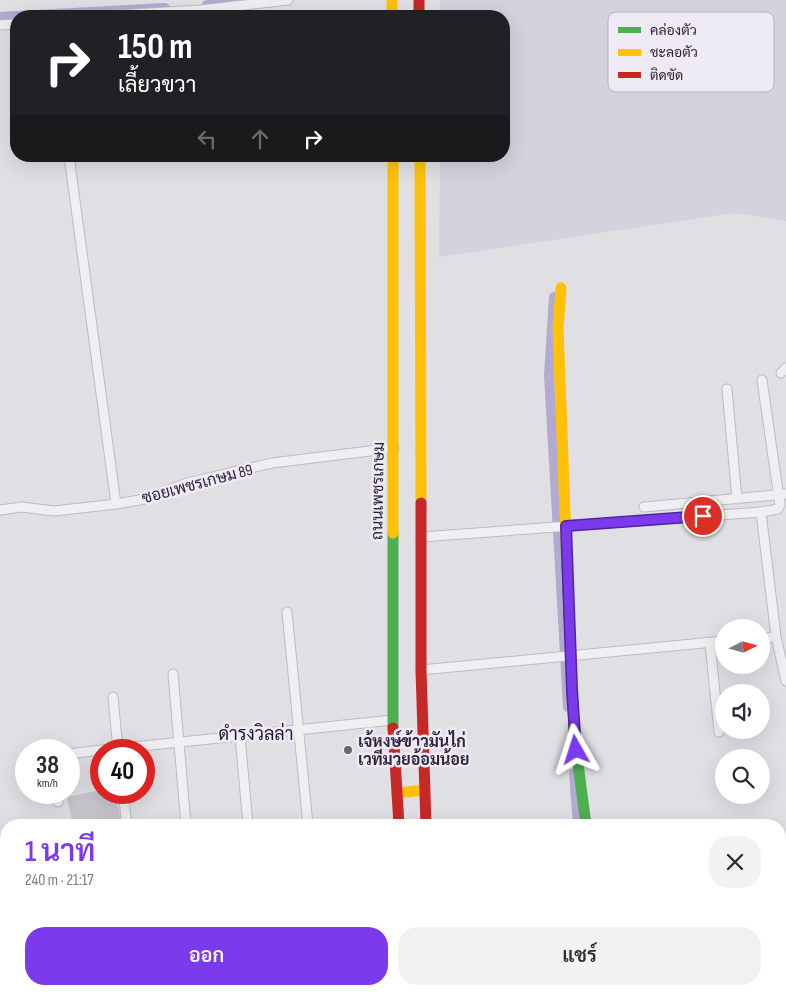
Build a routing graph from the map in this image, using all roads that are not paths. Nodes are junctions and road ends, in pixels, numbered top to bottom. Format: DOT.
graph roads {
  1 [pos="288,0"];
  2 [pos="200,10"];
  3 [pos="69,162"];
  4 [pos="393,162"];
  5 [pos="420,162"];
  6 [pos="561,288"];
  7 [pos="762,380"];
  8 [pos="727,389"];
  9 [pos="394,448"];
  10 [pos="782,495"];
  11 [pos="738,499"];
  12 [pos="116,504"];
  13 [pos="644,507"];
  14 [pos="0,510"];
  15 [pos="761,512"];
  16 [pos="565,526"];
  17 [pos="421,537"];
  18 [pos="287,612"];
  19 [pos="770,637"];
  20 [pos="776,637"];
  21 [pos="710,643"];
  22 [pos="715,643"];
  23 [pos="570,655"];
  24 [pos="422,670"];
  25 [pos="173,674"];
  26 [pos="786,680"];
  27 [pos="715,692"];
  28 [pos="113,697"];
  29 [pos="394,720"];
  30 [pos="299,730"];
  31 [pos="240,736"];
  32 [pos="117,739"];
  33 [pos="178,742"];
  34 [pos="155,745"];
  35 [pos="424,790"];
  36 [pos="397,793"];
  37 [pos="124,804"];
  38 [pos="126,819"];
  39 [pos="185,819"];
  40 [pos="247,819"];
  41 [pos="307,819"];
  42 [pos="399,819"];
  43 [pos="426,819"];
  44 [pos="585,819"];
  1 -- 2 [label="street"];
  3 -- 12 [label="street"];
  4 -- 9 [label="main road, ถนนเพชรเกษม"];
  5 -- 17 [label="main road"];
  6 -- 16 [label="main road"];
  7 -- 10 [label="street"];
  8 -- 11 [label="street"];
  9 -- 12 [label="street, ซอยเพชรเกษม 89"];
  9 -- 29 [label="main road, ถนนเพชรเกษม"];
  10 -- 11 [label="street"];
  10 -- 15 [label="street"];
  11 -- 13 [label="street"];
  12 -- 14 [label="street, ซอยเพชรเกษม 89"];
  15 -- 16 [label="street"];
  15 -- 20 [label="street"];
  16 -- 17 [label="street"];
  16 -- 23 [label="main road"];
  17 -- 24 [label="main road"];
  18 -- 30 [label="street"];
  19 -- 20 [label="street"];
  20 -- 26 [label="street"];
  21 -- 22 [label="street"];
  21 -- 23 [label="street"];
  21 -- 27 [label="street"];
  23 -- 24 [label="street"];
  23 -- 44 [label="main road"];
  24 -- 35 [label="main road"];
  25 -- 33 [label="street"];
  28 -- 32 [label="street"];
  29 -- 30 [label="street"];
  29 -- 36 [label="main road, ถนนเพชรเกษม"];
  30 -- 31 [label="street"];
  30 -- 41 [label="street"];
  31 -- 33 [label="street"];
  31 -- 40 [label="street"];
  33 -- 34 [label="street"];
  33 -- 39 [label="street"];
  35 -- 36 [label="main road"];
  35 -- 43 [label="main road"];
  36 -- 42 [label="main road, ถนนเพชรเกษม"];
  37 -- 38 [label="street"];
}
